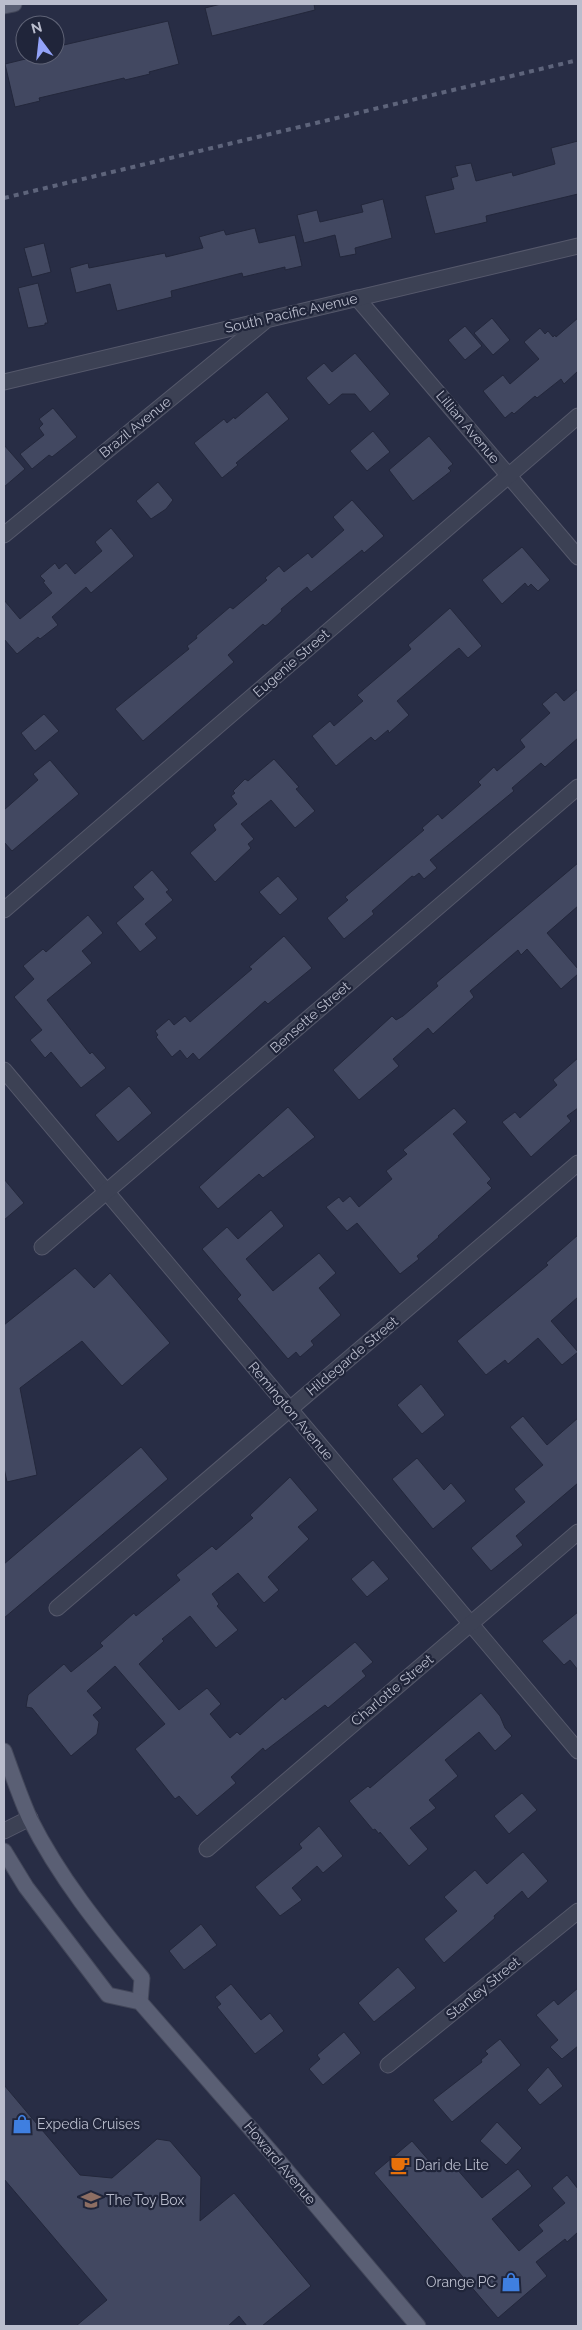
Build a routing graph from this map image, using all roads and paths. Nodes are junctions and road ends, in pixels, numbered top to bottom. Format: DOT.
graph roads {
  1 [pos="14,4"];
  2 [pos="4,6"];
  3 [pos="578,246"];
  4 [pos="357,298"];
  5 [pos="267,319"];
  6 [pos="4,382"];
  7 [pos="578,416"];
  8 [pos="509,475"];
  9 [pos="4,535"];
  10 [pos="578,557"];
  11 [pos="578,787"];
  12 [pos="4,910"];
  13 [pos="4,1070"];
  14 [pos="578,1163"];
  15 [pos="106,1192"];
  16 [pos="42,1247"];
  17 [pos="290,1409"];
  18 [pos="578,1532"];
  19 [pos="57,1608"];
  20 [pos="470,1624"];
  21 [pos="4,1751"];
  22 [pos="578,1751"];
  23 [pos="30,1818"];
  24 [pos="4,1831"];
  25 [pos="207,1849"];
  26 [pos="4,1850"];
  27 [pos="578,1911"];
  28 [pos="140,2002"];
  29 [pos="388,2065"];
  30 [pos="418,2326"];
  1 -- 2 [label="main road"];
  3 -- 4 [label="street, South Pacific Avenue"];
  4 -- 5 [label="street, South Pacific Avenue"];
  4 -- 8 [label="street, Lillian Avenue"];
  5 -- 6 [label="street, South Pacific Avenue"];
  5 -- 9 [label="street, Brazil Avenue"];
  7 -- 8 [label="street, Eugenie Street"];
  8 -- 10 [label="street, Lillian Avenue"];
  8 -- 12 [label="street, Eugenie Street"];
  11 -- 15 [label="street, Bensette Street"];
  13 -- 15 [label="street, Remington Avenue"];
  14 -- 17 [label="street, Hildegarde Street"];
  15 -- 16 [label="street, Bensette Street"];
  15 -- 17 [label="street, Remington Avenue"];
  17 -- 19 [label="street, Hildegarde Street"];
  17 -- 20 [label="street, Remington Avenue"];
  18 -- 20 [label="street, Charlotte Street"];
  20 -- 22 [label="street, Remington Avenue"];
  20 -- 25 [label="street, Charlotte Street"];
  21 -- 23 [label="main road"];
  23 -- 24 [label="street"];
  23 -- 28 [label="main road"];
  26 -- 28 [label="main road"];
  27 -- 29 [label="street, Stanley Street"];
  28 -- 30 [label="main road, Howard Avenue"];
}
